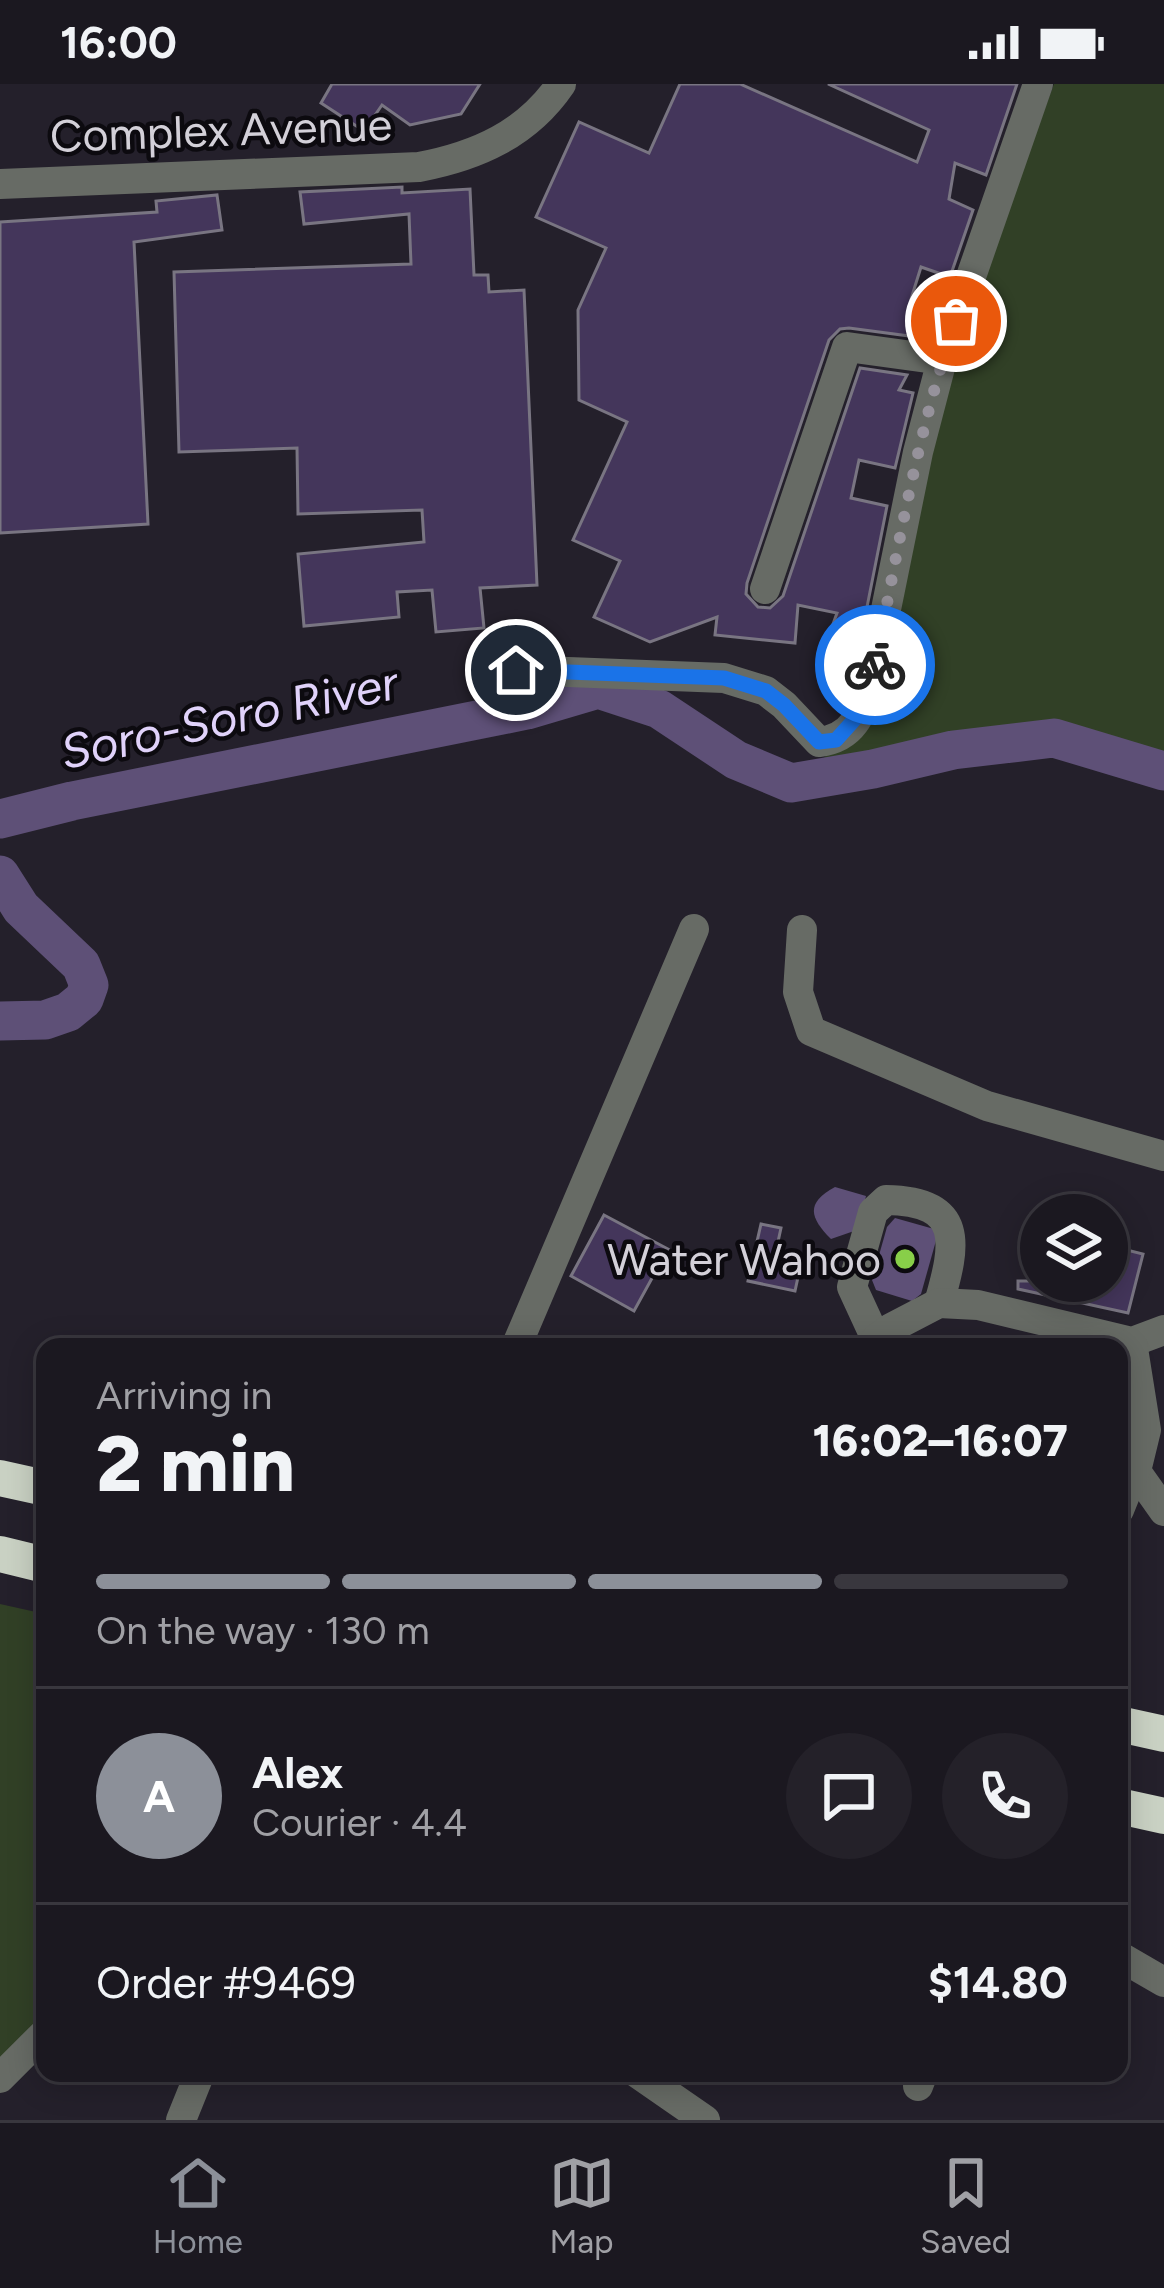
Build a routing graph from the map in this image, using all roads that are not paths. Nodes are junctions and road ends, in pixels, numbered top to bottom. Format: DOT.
graph roads {
  1 [pos="561,84"];
  2 [pos="1038,84"];
  3 [pos="0,184"];
  4 [pos="942,360"];
  5 [pos="765,589"];
  6 [pos="516,670"];
  7 [pos="694,929"];
  8 [pos="802,931"];
  9 [pos="1164,1156"];
  10 [pos="939,1303"];
  11 [pos="1164,1330"];
  12 [pos="520,1338"];
  13 [pos="872,1338"];
  14 [pos="881,1338"];
  15 [pos="1115,1338"];
  16 [pos="1128,1341"];
  17 [pos="1132,1342"];
  18 [pos="1136,1470"];
  19 [pos="0,1478"];
  20 [pos="36,1486"];
  21 [pos="1128,1489"];
  22 [pos="1164,1510"];
  23 [pos="0,1554"];
  24 [pos="36,1563"];
  25 [pos="1128,1726"];
  26 [pos="1164,1734"];
  27 [pos="1128,1808"];
  28 [pos="1164,1816"];
  29 [pos="1128,1961"];
  30 [pos="1164,1982"];
  31 [pos="36,2042"];
  32 [pos="0,2078"];
  33 [pos="196,2082"];
  34 [pos="650,2082"];
  35 [pos="181,2120"];
  36 [pos="705,2120"];
  1 -- 3 [label="street, Complex Avenue"];
  2 -- 4 [label="street"];
  4 -- 5 [label="street"];
  4 -- 6 [label="street"];
  7 -- 12 [label="street"];
  8 -- 9 [label="street"];
  10 -- 13 [label="street"];
  10 -- 14 [label="street"];
  10 -- 15 [label="street"];
  11 -- 17 [label="street"];
  16 -- 17 [label="street"];
  17 -- 18 [label="street"];
  18 -- 21 [label="street"];
  18 -- 22 [label="street"];
  19 -- 20 [label="highway"];
  23 -- 24 [label="highway"];
  25 -- 26 [label="highway"];
  27 -- 28 [label="highway"];
  29 -- 30 [label="street"];
  31 -- 32 [label="street"];
  33 -- 35 [label="street"];
  34 -- 36 [label="street"];
}
